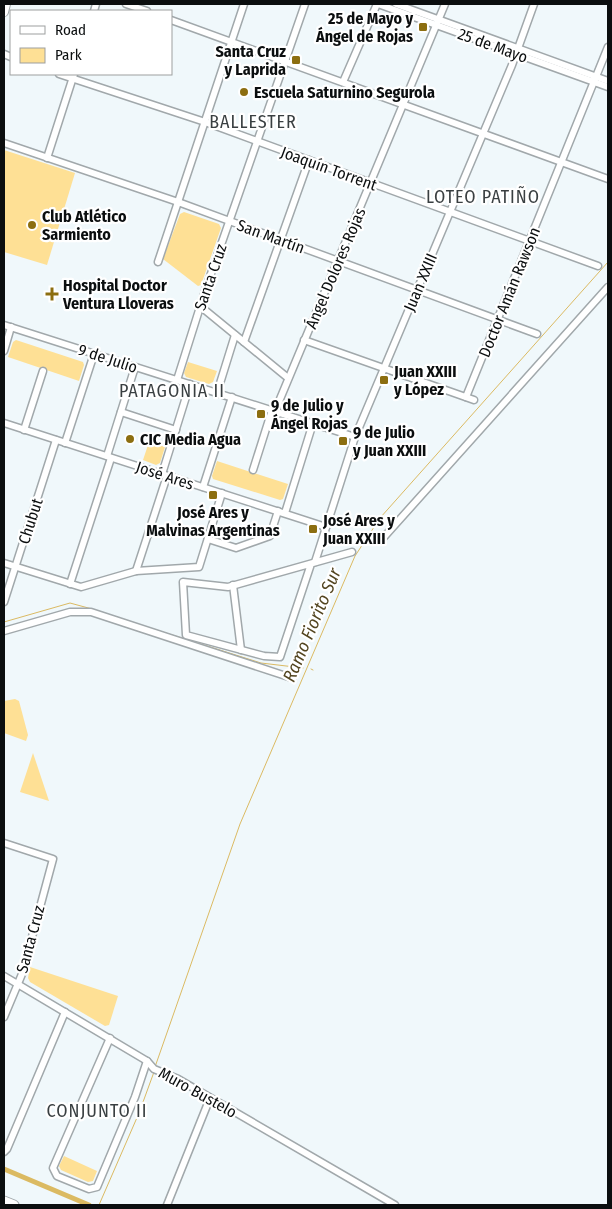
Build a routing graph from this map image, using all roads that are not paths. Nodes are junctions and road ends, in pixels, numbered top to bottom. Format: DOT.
graph roads {
  1 [pos="6,4"];
  2 [pos="126,4"];
  3 [pos="244,4"];
  4 [pos="305,4"];
  5 [pos="377,4"];
  6 [pos="396,4"];
  7 [pos="445,4"];
  8 [pos="534,4"];
  9 [pos="144,10"];
  10 [pos="4,12"];
  11 [pos="172,20"];
  12 [pos="438,22"];
  13 [pos="232,42"];
  14 [pos="608,48"];
  15 [pos="517,51"];
  16 [pos="285,61"];
  17 [pos="73,76"];
  18 [pos="597,80"];
  19 [pos="608,81"];
  20 [pos="343,82"];
  21 [pos="608,87"];
  22 [pos="403,104"];
  23 [pos="205,122"];
  24 [pos="483,134"];
  25 [pos="257,141"];
  26 [pos="4,143"];
  27 [pos="47,158"];
  28 [pos="309,160"];
  29 [pos="562,162"];
  30 [pos="608,178"];
  31 [pos="370,183"];
  32 [pos="178,202"];
  33 [pos="450,212"];
  34 [pos="229,220"];
  35 [pos="280,239"];
  36 [pos="530,241"];
  37 [pos="338,260"];
  38 [pos="158,262"];
  39 [pos="598,266"];
  40 [pos="608,287"];
  41 [pos="417,290"];
  42 [pos="200,306"];
  43 [pos="498,320"];
  44 [pos="4,325"];
  45 [pos="11,328"];
  46 [pos="537,334"];
  47 [pos="235,335"];
  48 [pos="304,340"];
  49 [pos="244,342"];
  50 [pos="4,351"];
  51 [pos="94,354"];
  52 [pos="135,367"];
  53 [pos="384,368"];
  54 [pos="43,370"];
  55 [pos="290,375"];
  56 [pos="177,380"];
  57 [pos="190,384"];
  58 [pos="217,393"];
  59 [pos="232,397"];
  60 [pos="466,397"];
  61 [pos="474,400"];
  62 [pos="273,411"];
  63 [pos="121,412"];
  64 [pos="4,423"];
  65 [pos="313,423"];
  66 [pos="24,430"];
  67 [pos="176,430"];
  68 [pos="355,437"];
  69 [pos="56,440"];
  70 [pos="65,443"];
  71 [pos="109,457"];
  72 [pos="253,470"];
  73 [pos="165,475"];
  74 [pos="204,487"];
  75 [pos="222,493"];
  76 [pos="281,512"];
  77 [pos="326,527"];
  78 [pos="384,537"];
  79 [pos="208,539"];
  80 [pos="352,552"];
  81 [pos="4,563"];
  82 [pos="313,563"];
  83 [pos="15,566"];
  84 [pos="136,571"];
  85 [pos="70,584"];
  86 [pos="233,585"];
  87 [pos="4,602"];
  88 [pos="4,631"];
  89 [pos="241,650"];
  90 [pos="292,678"];
  91 [pos="4,843"];
  92 [pos="4,976"];
  93 [pos="18,984"];
  94 [pos="65,1012"];
  95 [pos="4,1017"];
  96 [pos="110,1038"];
  97 [pos="147,1060"];
  98 [pos="210,1098"];
  99 [pos="4,1151"];
  100 [pos="4,1201"];
  101 [pos="14,1205"];
  102 [pos="167,1205"];
  103 [pos="395,1205"];
  1 -- 10 [label="main road"];
  2 -- 9 [label="street"];
  3 -- 13 [label="street"];
  4 -- 16 [label="street, Santa Cruz"];
  5 -- 12 [label="street, 25 de Mayo"];
  5 -- 20 [label="street"];
  6 -- 12 [label="street, 25 de Mayo"];
  7 -- 12 [label="street, Ángel Dolores Rojas"];
  8 -- 15 [label="street, Juan XXIII"];
  11 -- 13 [label="street"];
  12 -- 15 [label="street, 25 de Mayo"];
  12 -- 22 [label="street, Ángel Dolores Rojas"];
  13 -- 16 [label="street"];
  13 -- 23 [label="street"];
  14 -- 18 [label="street, Doctor Amán Rawson"];
  15 -- 18 [label="street, 25 de Mayo"];
  15 -- 24 [label="street, Juan XXIII"];
  16 -- 20 [label="street"];
  16 -- 25 [label="street, Santa Cruz"];
  17 -- 23 [label="street, Joaquín Torrent"];
  17 -- 27 [label="street"];
  18 -- 19 [label="street, 25 de Mayo"];
  18 -- 21 [label="street, 25 de Mayo"];
  18 -- 29 [label="street, Doctor Amán Rawson"];
  20 -- 22 [label="street"];
  22 -- 24 [label="street"];
  22 -- 31 [label="street, Ángel Dolores Rojas"];
  23 -- 25 [label="street, Joaquín Torrent"];
  23 -- 32 [label="street"];
  24 -- 29 [label="street"];
  24 -- 33 [label="street, Juan XXIII"];
  25 -- 28 [label="street, Joaquín Torrent"];
  25 -- 34 [label="street, Santa Cruz"];
  26 -- 27 [label="street, San Martín"];
  27 -- 32 [label="street, San Martín"];
  28 -- 31 [label="street, Joaquín Torrent"];
  28 -- 35 [label="street"];
  29 -- 30 [label="street"];
  29 -- 36 [label="street, Doctor Amán Rawson"];
  31 -- 33 [label="street, Joaquín Torrent"];
  31 -- 37 [label="street, Ángel Dolores Rojas"];
  32 -- 34 [label="street, San Martín"];
  32 -- 38 [label="street"];
  33 -- 36 [label="street, Joaquín Torrent"];
  33 -- 41 [label="street, Juan XXIII"];
  34 -- 35 [label="street, San Martín"];
  34 -- 42 [label="street, Santa Cruz"];
  35 -- 37 [label="street, San Martín"];
  35 -- 49 [label="street"];
  36 -- 39 [label="street, Joaquín Torrent"];
  36 -- 43 [label="street, Doctor Amán Rawson"];
  37 -- 41 [label="street, San Martín"];
  37 -- 48 [label="street, Ángel Dolores Rojas"];
  40 -- 78 [label="street"];
  41 -- 43 [label="street, San Martín"];
  41 -- 53 [label="street, Juan XXIII"];
  42 -- 47 [label="street"];
  42 -- 56 [label="street, Santa Cruz"];
  43 -- 46 [label="street, San Martín"];
  43 -- 60 [label="street, Doctor Amán Rawson"];
  44 -- 45 [label="street, 9 de Julio"];
  45 -- 50 [label="street"];
  45 -- 51 [label="street, 9 de Julio"];
  47 -- 49 [label="street"];
  47 -- 58 [label="street"];
  48 -- 53 [label="street"];
  48 -- 55 [label="street, Ángel Dolores Rojas"];
  49 -- 55 [label="street"];
  51 -- 52 [label="street, 9 de Julio"];
  51 -- 70 [label="street"];
  52 -- 56 [label="street, 9 de Julio"];
  52 -- 63 [label="street"];
  53 -- 60 [label="street"];
  53 -- 68 [label="street, Juan XXIII"];
  54 -- 66 [label="street"];
  55 -- 62 [label="street, Ángel Dolores Rojas"];
  56 -- 57 [label="street, 9 de Julio"];
  57 -- 58 [label="street, 9 de Julio"];
  57 -- 67 [label="street"];
  58 -- 59 [label="street, 9 de Julio"];
  59 -- 62 [label="street, 9 de Julio"];
  59 -- 74 [label="street"];
  60 -- 61 [label="street"];
  62 -- 65 [label="street, 9 de Julio"];
  62 -- 72 [label="street, Ángel Dolores Rojas"];
  63 -- 67 [label="street"];
  63 -- 71 [label="street"];
  64 -- 66 [label="street, José Ares"];
  65 -- 68 [label="street, 9 de Julio"];
  65 -- 76 [label="street"];
  66 -- 69 [label="street, José Ares"];
  67 -- 73 [label="street"];
  68 -- 77 [label="street, Juan XXIII"];
  69 -- 70 [label="street, José Ares"];
  69 -- 83 [label="street, Chubut"];
  70 -- 71 [label="street, José Ares"];
  71 -- 73 [label="street, José Ares"];
  71 -- 85 [label="street"];
  73 -- 74 [label="street, José Ares"];
  73 -- 84 [label="street"];
  74 -- 75 [label="street, José Ares"];
  75 -- 76 [label="street, José Ares"];
  75 -- 79 [label="street"];
  76 -- 77 [label="street, José Ares"];
  76 -- 79 [label="street"];
  77 -- 82 [label="street, Juan XXIII"];
  79 -- 84 [label="street"];
  80 -- 82 [label="street"];
  81 -- 83 [label="street"];
  82 -- 86 [label="street"];
  82 -- 89 [label="street, Juan XXIII"];
  83 -- 85 [label="street"];
  83 -- 87 [label="street, Chubut"];
  84 -- 85 [label="street"];
  86 -- 89 [label="street"];
  86 -- 89 [label="street"];
  88 -- 90 [label="street"];
  91 -- 93 [label="street, Santa Cruz"];
  92 -- 93 [label="street, Muro Bustelo"];
  93 -- 94 [label="street, Muro Bustelo"];
  93 -- 95 [label="street, Santa Cruz"];
  94 -- 96 [label="street, Muro Bustelo"];
  94 -- 99 [label="street"];
  96 -- 97 [label="street, Muro Bustelo"];
  96 -- 97 [label="street"];
  97 -- 98 [label="street, Muro Bustelo"];
  98 -- 102 [label="street"];
  98 -- 103 [label="street, Muro Bustelo"];
  100 -- 101 [label="highway"];
}
